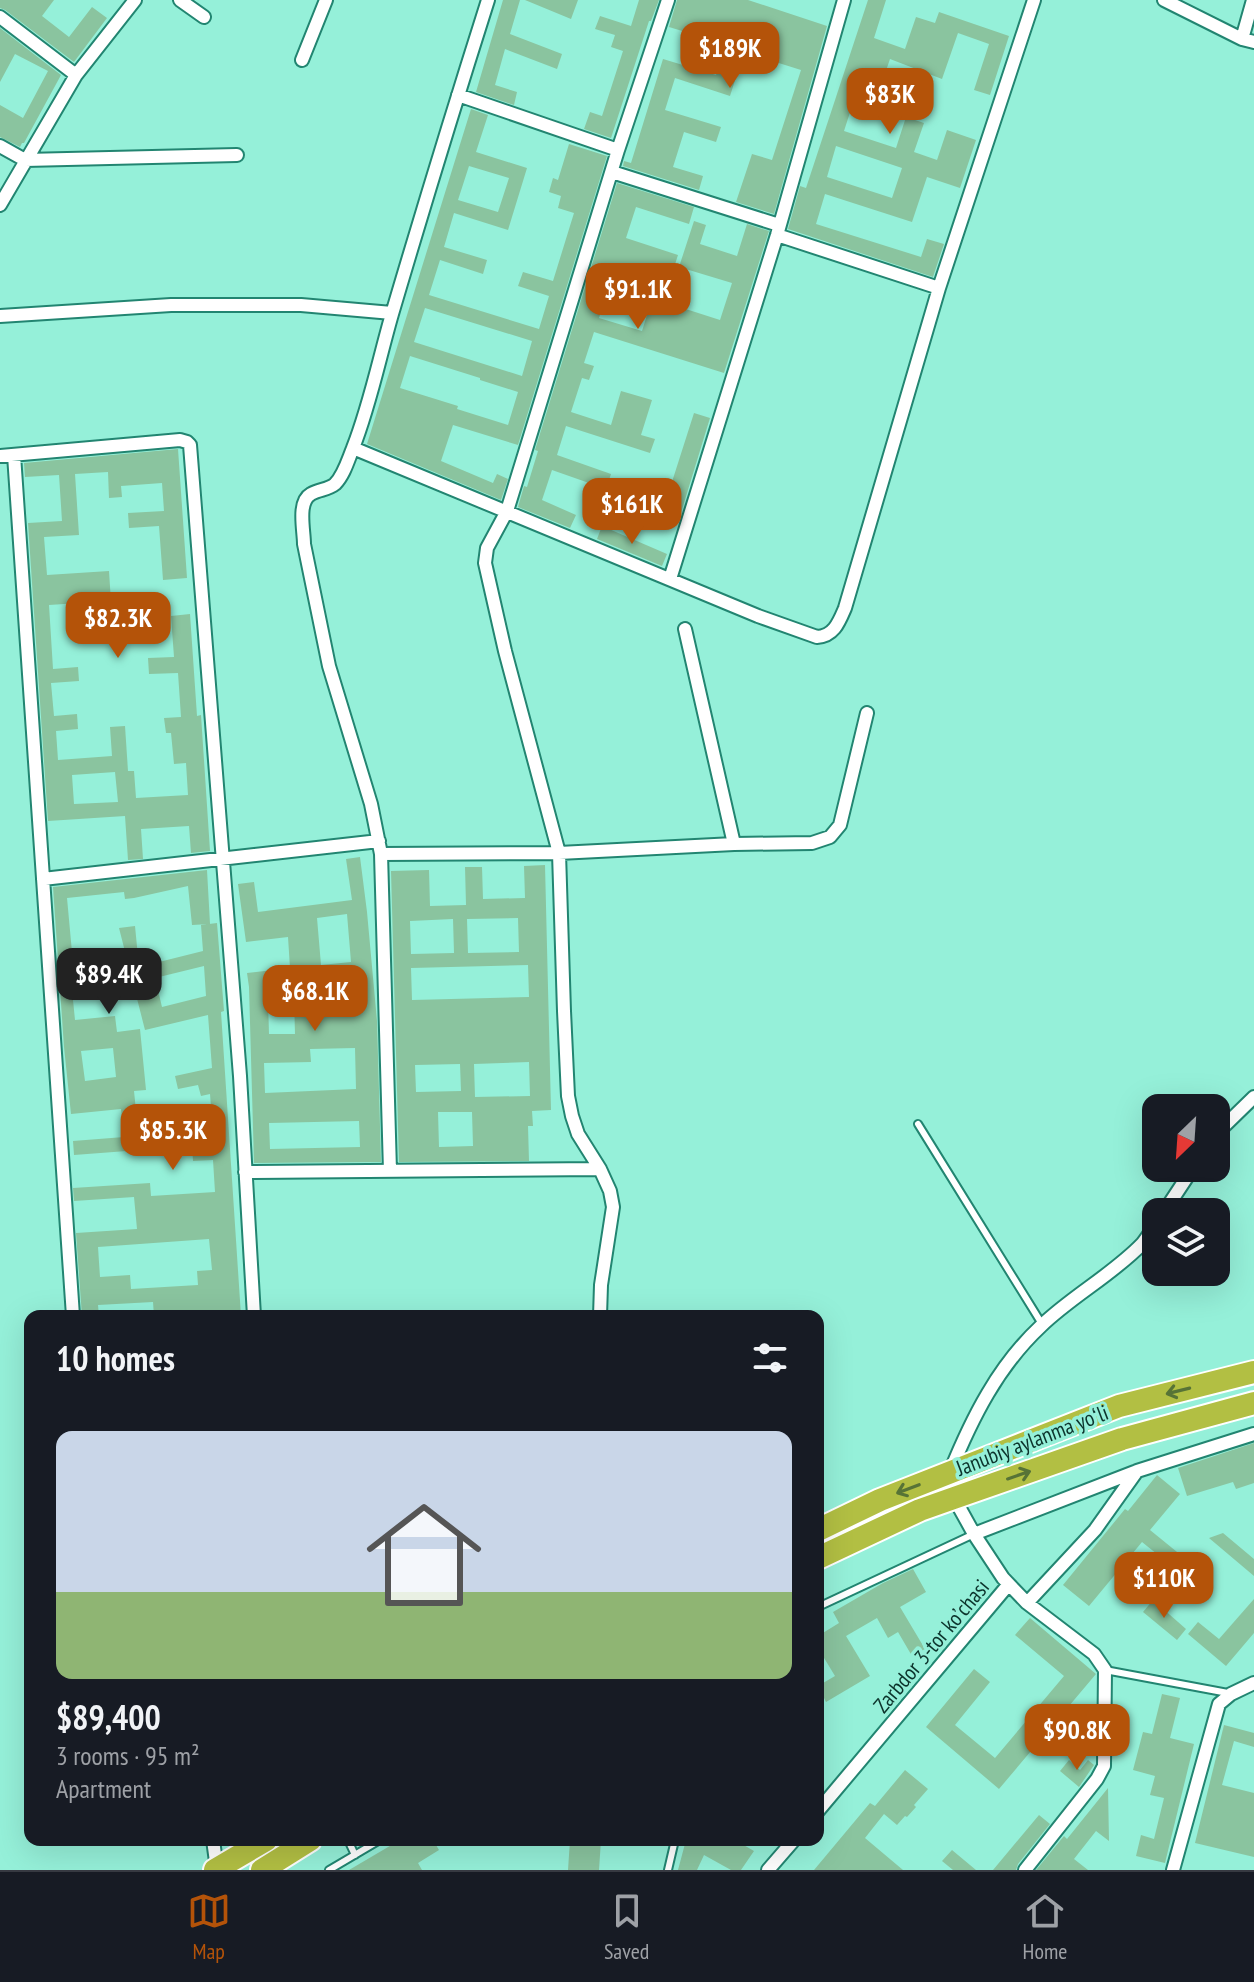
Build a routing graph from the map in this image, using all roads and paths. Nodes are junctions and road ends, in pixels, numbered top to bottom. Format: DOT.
graph roads {
  1 [pos="135,0"];
  2 [pos="180,0"];
  3 [pos="326,0"];
  4 [pos="488,0"];
  5 [pos="668,0"];
  6 [pos="844,0"];
  7 [pos="1034,0"];
  8 [pos="1164,0"];
  9 [pos="1253,0"];
  10 [pos="0,17"];
  11 [pos="204,17"];
  12 [pos="1248,41"];
  13 [pos="302,60"];
  14 [pos="76,75"];
  15 [pos="458,95"];
  16 [pos="0,146"];
  17 [pos="618,150"];
  18 [pos="237,155"];
  19 [pos="25,160"];
  20 [pos="612,172"];
  21 [pos="0,205"];
  22 [pos="778,230"];
  23 [pos="939,288"];
  24 [pos="392,313"];
  25 [pos="0,316"];
  26 [pos="353,448"];
  27 [pos="7,456"];
  28 [pos="507,511"];
  29 [pos="670,579"];
  30 [pos="685,629"];
  31 [pos="867,713"];
  32 [pos="734,844"];
  33 [pos="380,847"];
  34 [pos="559,853"];
  35 [pos="222,859"];
  36 [pos="43,879"];
  37 [pos="1254,1097"];
  38 [pos="1230,1120"];
  39 [pos="918,1124"];
  40 [pos="600,1169"];
  41 [pos="390,1171"];
  42 [pos="245,1172"];
  43 [pos="1142,1244"];
  44 [pos="73,1310"];
  45 [pos="254,1310"];
  46 [pos="600,1310"];
  47 [pos="1042,1324"];
  48 [pos="1254,1372"];
  49 [pos="1254,1403"];
  50 [pos="1254,1434"];
  51 [pos="1137,1471"];
  52 [pos="950,1473"];
  53 [pos="954,1498"];
  54 [pos="824,1527"];
  55 [pos="974,1534"];
  56 [pos="824,1555"];
  57 [pos="1009,1584"];
  58 [pos="1027,1603"];
  59 [pos="824,1604"];
  60 [pos="1105,1670"];
  61 [pos="1254,1683"];
  62 [pos="1231,1694"];
  63 [pos="824,1804"];
  64 [pos="214,1846"];
  65 [pos="256,1846"];
  66 [pos="300,1846"];
  67 [pos="351,1846"];
  68 [pos="370,1846"];
  69 [pos="674,1846"];
  70 [pos="789,1846"];
  71 [pos="355,1855"];
  72 [pos="216,1869"];
  73 [pos="262,1870"];
  74 [pos="329,1870"];
  75 [pos="668,1870"];
  76 [pos="768,1870"];
  77 [pos="1025,1870"];
  78 [pos="1173,1870"];
  1 -- 14 [label="street"];
  2 -- 11 [label="street"];
  3 -- 13 [label="street"];
  4 -- 15 [label="street"];
  5 -- 17 [label="street"];
  6 -- 22 [label="street"];
  7 -- 23 [label="street"];
  8 -- 12 [label="street"];
  9 -- 12 [label="street"];
  10 -- 14 [label="street"];
  14 -- 19 [label="street"];
  15 -- 17 [label="street"];
  15 -- 24 [label="street"];
  16 -- 19 [label="street"];
  17 -- 20 [label="street"];
  18 -- 19 [label="street"];
  19 -- 21 [label="street"];
  20 -- 22 [label="street"];
  20 -- 28 [label="street"];
  22 -- 23 [label="street"];
  22 -- 29 [label="street"];
  23 -- 29 [label="street"];
  24 -- 25 [label="street"];
  24 -- 26 [label="street"];
  26 -- 28 [label="street"];
  26 -- 33 [label="street"];
  27 -- 35 [label="street"];
  27 -- 36 [label="street"];
  28 -- 29 [label="street"];
  28 -- 34 [label="street"];
  30 -- 32 [label="street"];
  31 -- 32 [label="street"];
  32 -- 34 [label="street"];
  33 -- 34 [label="street"];
  33 -- 35 [label="street"];
  33 -- 41 [label="street"];
  34 -- 40 [label="street"];
  35 -- 36 [label="street"];
  35 -- 42 [label="street"];
  36 -- 44 [label="street"];
  37 -- 38 [label="street"];
  39 -- 47 [label="lane"];
  40 -- 41 [label="street"];
  40 -- 46 [label="street"];
  41 -- 42 [label="street"];
  42 -- 45 [label="street"];
  43 -- 47 [label="street"];
  47 -- 52 [label="street"];
  48 -- 52 [label="highway, Janubiy aylanma yoʻli, one-way"];
  53 -- 49 [label="highway, Janubiy aylanma yoʻli, one-way"];
  50 -- 51 [label="street"];
  51 -- 55 [label="street"];
  51 -- 58 [label="street"];
  52 -- 54 [label="highway, Janubiy aylanma yoʻli, one-way"];
  53 -- 55 [label="street, Zarbdor 3-tor koʼchasi"];
  53 -- 56 [label="highway, Janubiy aylanma yoʻli"];
  55 -- 57 [label="street, Zarbdor 3-tor koʼchasi"];
  55 -- 59 [label="lane"];
  57 -- 58 [label="street"];
  57 -- 63 [label="street, Zarbdor 3-tor koʼchasi"];
  58 -- 60 [label="street"];
  60 -- 62 [label="lane"];
  60 -- 77 [label="street"];
  61 -- 62 [label="street"];
  62 -- 78 [label="street"];
  64 -- 72 [label="street"];
  65 -- 72 [label="highway"];
  66 -- 73 [label="highway"];
  67 -- 71 [label="lane"];
  68 -- 71 [label="lane"];
  69 -- 75 [label="lane"];
  70 -- 76 [label="street"];
  71 -- 74 [label="lane"];
}
